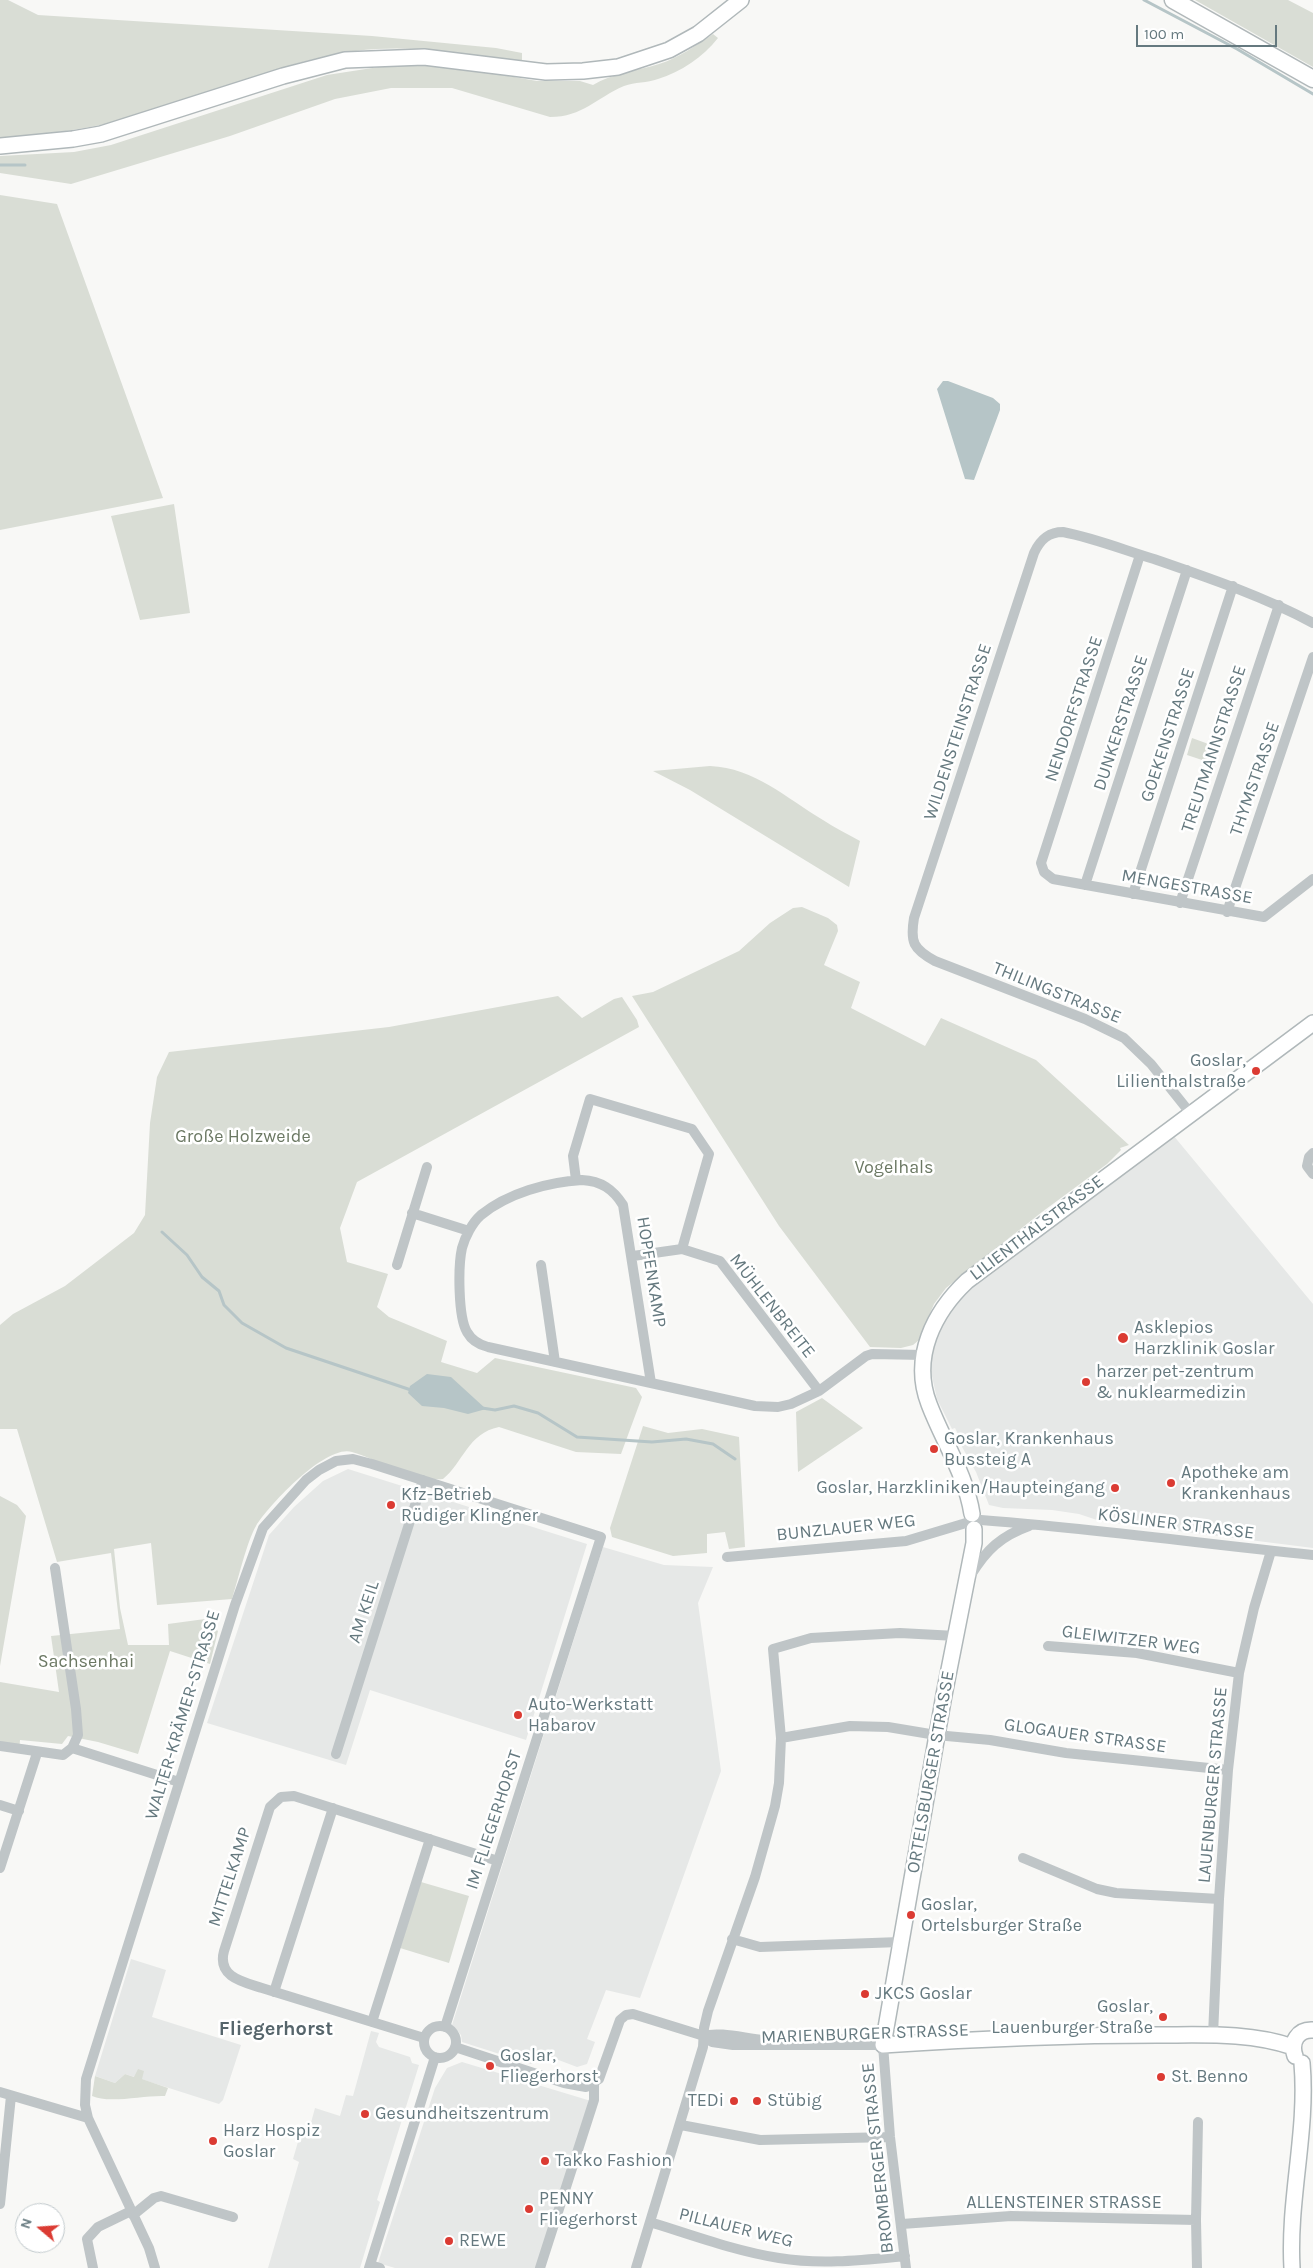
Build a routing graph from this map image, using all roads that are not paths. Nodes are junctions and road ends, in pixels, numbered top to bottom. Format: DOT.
graph roads {
  1 [pos="740,0"];
  2 [pos="1173,0"];
  3 [pos="1313,79"];
  4 [pos="0,146"];
  5 [pos="1140,555"];
  6 [pos="1187,570"];
  7 [pos="1233,586"];
  8 [pos="1280,605"];
  9 [pos="1313,623"];
  10 [pos="1313,657"];
  11 [pos="1044,872"];
  12 [pos="1313,879"];
  13 [pos="1085,885"];
  14 [pos="1133,894"];
  15 [pos="1180,903"];
  16 [pos="1227,912"];
  17 [pos="915,946"];
  18 [pos="1313,1023"];
  19 [pos="1191,1114"];
  20 [pos="1313,1153"];
  21 [pos="427,1167"];
  22 [pos="1313,1174"];
  23 [pos="576,1180"];
  24 [pos="412,1213"];
  25 [pos="469,1231"];
  26 [pos="682,1249"];
  27 [pos="633,1256"];
  28 [pos="397,1265"];
  29 [pos="541,1265"];
  30 [pos="924,1355"];
  31 [pos="555,1362"];
  32 [pos="651,1383"];
  33 [pos="819,1391"];
  34 [pos="423,1480"];
  35 [pos="973,1522"];
  36 [pos="1035,1524"];
  37 [pos="601,1537"];
  38 [pos="1271,1551"];
  39 [pos="1313,1555"];
  40 [pos="726,1557"];
  41 [pos="55,1568"];
  42 [pos="966,1582"];
  43 [pos="956,1636"];
  44 [pos="1048,1646"];
  45 [pos="1239,1673"];
  46 [pos="936,1735"];
  47 [pos="781,1738"];
  48 [pos="0,1746"];
  49 [pos="72,1748"];
  50 [pos="36,1753"];
  51 [pos="336,1754"];
  52 [pos="1228,1770"];
  53 [pos="179,1782"];
  54 [pos="0,1805"];
  55 [pos="333,1808"];
  56 [pos="19,1811"];
  57 [pos="430,1839"];
  58 [pos="1023,1858"];
  59 [pos="498,1861"];
  60 [pos="0,1868"];
  61 [pos="1219,1899"];
  62 [pos="732,1939"];
  63 [pos="900,1942"];
  64 [pos="274,1992"];
  65 [pos="372,2022"];
  66 [pos="445,2027"];
  67 [pos="1313,2030"];
  68 [pos="1213,2031"];
  69 [pos="704,2036"];
  70 [pos="424,2038"];
  71 [pos="883,2041"];
  72 [pos="1295,2042"];
  73 [pos="455,2046"];
  74 [pos="435,2057"];
  75 [pos="1308,2064"];
  76 [pos="1313,2077"];
  77 [pos="594,2084"];
  78 [pos="0,2092"];
  79 [pos="11,2096"];
  80 [pos="88,2118"];
  81 [pos="1198,2122"];
  82 [pos="681,2125"];
  83 [pos="890,2137"];
  84 [pos="0,2204"];
  85 [pos="132,2213"];
  86 [pos="233,2217"];
  87 [pos="1196,2220"];
  88 [pos="650,2222"];
  89 [pos="902,2224"];
  90 [pos="905,2256"];
  91 [pos="373,2267"];
  92 [pos="93,2268"];
  93 [pos="155,2268"];
  94 [pos="540,2268"];
  95 [pos="636,2268"];
  96 [pos="906,2268"];
  97 [pos="1197,2268"];
  98 [pos="1292,2268"];
  99 [pos="1301,2268"];
  1 -- 4 [label="street"];
  2 -- 3 [label="main road"];
  5 -- 6 [label="street"];
  5 -- 11 [label="street, NENDORFSTRASSE"];
  5 -- 17 [label="street, WILDENSTEINSTRASSE"];
  6 -- 7 [label="street"];
  6 -- 13 [label="street, DUNKERSTRASSE"];
  7 -- 8 [label="street"];
  7 -- 14 [label="street, GOEKENSTRASSE"];
  8 -- 9 [label="street"];
  8 -- 15 [label="street, TREUTMANNSTRASSE"];
  10 -- 16 [label="street, THYMSTRASSE"];
  11 -- 13 [label="street, MENGESTRASSE"];
  12 -- 16 [label="street, MENGESTRASSE"];
  13 -- 14 [label="street, MENGESTRASSE"];
  14 -- 15 [label="street, MENGESTRASSE"];
  15 -- 16 [label="street, MENGESTRASSE"];
  17 -- 19 [label="street, THILINGSTRASSE"];
  18 -- 19 [label="street, LILIENTHALSTRASSE"];
  19 -- 30 [label="street, LILIENTHALSTRASSE"];
  20 -- 22 [label="street"];
  21 -- 24 [label="street"];
  23 -- 25 [label="street, HOPFENKAMP"];
  23 -- 26 [label="street"];
  23 -- 27 [label="street, HOPFENKAMP"];
  24 -- 25 [label="street"];
  24 -- 28 [label="street"];
  25 -- 31 [label="street, HOPFENKAMP"];
  26 -- 27 [label="street, MÜHLENBREITE"];
  26 -- 33 [label="street, MÜHLENBREITE"];
  27 -- 32 [label="street, HOPFENKAMP"];
  29 -- 31 [label="street"];
  30 -- 33 [label="street"];
  30 -- 35 [label="street, LILIENTHALSTRASSE"];
  31 -- 32 [label="street, HOPFENKAMP"];
  32 -- 33 [label="street"];
  34 -- 37 [label="street, WALTER-KRÄMER-STRASSE"];
  34 -- 51 [label="street, AM KEIL"];
  34 -- 53 [label="street, WALTER-KRÄMER-STRASSE"];
  35 -- 36 [label="street, KÖSLINER STRASSE"];
  35 -- 40 [label="street, BUNZLAUER WEG"];
  35 -- 42 [label="street, ORTELSBURGER STRASSE"];
  36 -- 38 [label="street, KÖSLINER STRASSE"];
  36 -- 42 [label="street, KÖSLINER STRASSE"];
  37 -- 59 [label="street, IM FLIEGERHORST"];
  38 -- 39 [label="street, KÖSLINER STRASSE"];
  38 -- 45 [label="street, LAUENBURGER STRASSE"];
  41 -- 49 [label="street"];
  42 -- 43 [label="street, ORTELSBURGER STRASSE"];
  43 -- 46 [label="street, ORTELSBURGER STRASSE"];
  43 -- 47 [label="street"];
  44 -- 45 [label="street, GLEIWITZER WEG"];
  45 -- 52 [label="street, LAUENBURGER STRASSE"];
  46 -- 47 [label="street, GLOGAUER STRASSE"];
  46 -- 52 [label="street, GLOGAUER STRASSE"];
  46 -- 63 [label="street, ORTELSBURGER STRASSE"];
  47 -- 62 [label="street"];
  48 -- 50 [label="street"];
  49 -- 50 [label="street"];
  49 -- 53 [label="street"];
  50 -- 56 [label="street"];
  52 -- 61 [label="street, LAUENBURGER STRASSE"];
  53 -- 80 [label="street, WALTER-KRÄMER-STRASSE"];
  54 -- 56 [label="street"];
  55 -- 57 [label="street, MITTELKAMP"];
  55 -- 64 [label="street"];
  55 -- 64 [label="street, MITTELKAMP"];
  56 -- 60 [label="street"];
  57 -- 59 [label="street, MITTELKAMP"];
  57 -- 65 [label="street"];
  58 -- 61 [label="street"];
  59 -- 66 [label="street, IM FLIEGERHORST"];
  61 -- 68 [label="street, LAUENBURGER STRASSE"];
  62 -- 63 [label="street"];
  62 -- 69 [label="street"];
  63 -- 71 [label="street, ORTELSBURGER STRASSE"];
  64 -- 65 [label="street, MITTELKAMP"];
  65 -- 70 [label="street, MITTELKAMP"];
  66 -- 70 [label="street"];
  66 -- 73 [label="street"];
  67 -- 72 [label="street"];
  68 -- 71 [label="street, MARIENBURGER STRASSE"];
  68 -- 72 [label="street, MARIENBURGER STRASSE"];
  69 -- 71 [label="street, MARIENBURGER STRASSE"];
  69 -- 77 [label="street, MARIENBURGER STRASSE"];
  69 -- 82 [label="street"];
  70 -- 74 [label="street"];
  71 -- 83 [label="street, BROMBERGER STRASSE"];
  72 -- 75 [label="street"];
  73 -- 74 [label="street"];
  73 -- 77 [label="street"];
  74 -- 91 [label="street"];
  75 -- 98 [label="street"];
  76 -- 99 [label="street"];
  77 -- 94 [label="street"];
  78 -- 79 [label="street"];
  79 -- 80 [label="street"];
  79 -- 84 [label="street"];
  80 -- 85 [label="street, WALTER-KRÄMER-STRASSE"];
  81 -- 87 [label="street"];
  82 -- 83 [label="street"];
  82 -- 88 [label="street"];
  83 -- 89 [label="street, BROMBERGER STRASSE"];
  85 -- 86 [label="street"];
  85 -- 92 [label="street"];
  85 -- 93 [label="street, WALTER-KRÄMER-STRASSE"];
  87 -- 89 [label="street, ALLENSTEINER STRASSE"];
  87 -- 97 [label="street"];
  88 -- 90 [label="street, PILLAUER WEG"];
  88 -- 95 [label="street"];
  89 -- 90 [label="street, BROMBERGER STRASSE"];
  90 -- 96 [label="street, BROMBERGER STRASSE"];
}
